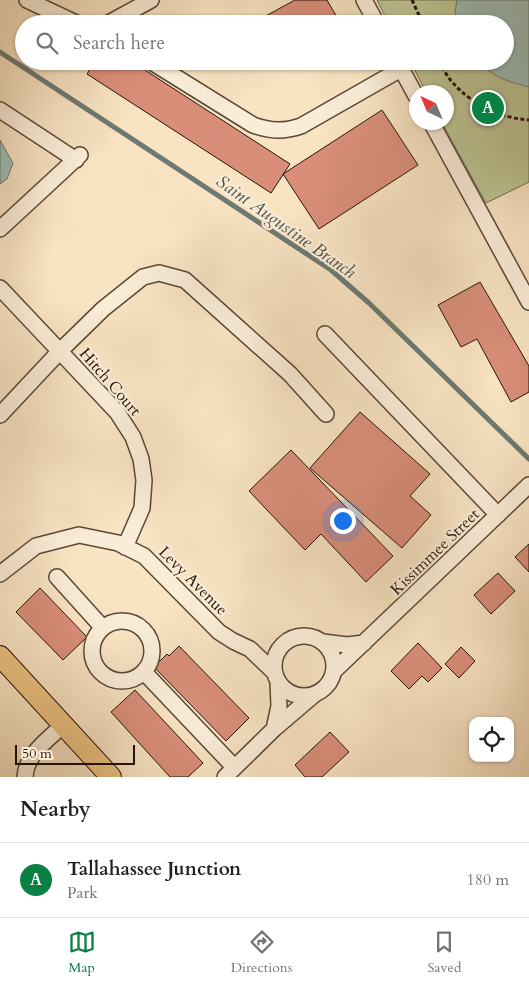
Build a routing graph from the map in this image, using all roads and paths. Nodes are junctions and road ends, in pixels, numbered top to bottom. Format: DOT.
graph roads {
  1 [pos="27,0"];
  2 [pos="151,0"];
  3 [pos="364,0"];
  4 [pos="412,0"];
  5 [pos="59,15"];
  6 [pos="123,15"];
  7 [pos="372,15"];
  8 [pos="419,15"];
  9 [pos="164,70"];
  10 [pos="391,70"];
  11 [pos="402,70"];
  12 [pos="444,70"];
  13 [pos="410,85"];
  14 [pos="0,110"];
  15 [pos="529,120"];
  16 [pos="435,130"];
  17 [pos="0,230"];
  18 [pos="0,288"];
  19 [pos="529,302"];
  20 [pos="325,334"];
  21 [pos="60,351"];
  22 [pos="326,414"];
  23 [pos="0,415"];
  24 [pos="528,486"];
  25 [pos="498,515"];
  26 [pos="125,547"];
  27 [pos="0,574"];
  28 [pos="57,577"];
  29 [pos="103,628"];
  30 [pos="323,642"];
  31 [pos="364,643"];
  32 [pos="284,644"];
  33 [pos="250,650"];
  34 [pos="0,656"];
  35 [pos="334,671"];
  36 [pos="144,672"];
  37 [pos="276,677"];
  38 [pos="315,694"];
  39 [pos="63,725"];
  40 [pos="274,729"];
  41 [pos="230,772"];
  42 [pos="25,777"];
  43 [pos="111,777"];
  1 -- 5 [label="street"];
  2 -- 6 [label="street"];
  3 -- 7 [label="street"];
  4 -- 8 [label="path"];
  9 -- 10 [label="street"];
  11 -- 13 [label="street"];
  12 -- 15 [label="path"];
  14 -- 17 [label="street"];
  16 -- 19 [label="street"];
  18 -- 21 [label="street, Hitch Court"];
  20 -- 25 [label="street"];
  21 -- 22 [label="street"];
  21 -- 23 [label="street"];
  21 -- 26 [label="street, Hitch Court"];
  24 -- 25 [label="street, Kissimmee Street"];
  25 -- 31 [label="street, Kissimmee Street"];
  26 -- 27 [label="street, Levy Avenue"];
  26 -- 33 [label="street, Levy Avenue"];
  28 -- 29 [label="street"];
  29 -- 36 [label="street"];
  29 -- 36 [label="street"];
  30 -- 31 [label="street"];
  30 -- 32 [label="street"];
  30 -- 35 [label="street"];
  31 -- 35 [label="street, Kissimmee Street"];
  32 -- 33 [label="street"];
  32 -- 37 [label="street"];
  33 -- 37 [label="street, Levy Avenue"];
  34 -- 39 [label="main road"];
  35 -- 38 [label="street"];
  36 -- 41 [label="street"];
  37 -- 38 [label="street"];
  37 -- 40 [label="street"];
  38 -- 40 [label="street"];
  39 -- 42 [label="street"];
  39 -- 43 [label="main road"];
  40 -- 41 [label="street"];
}
